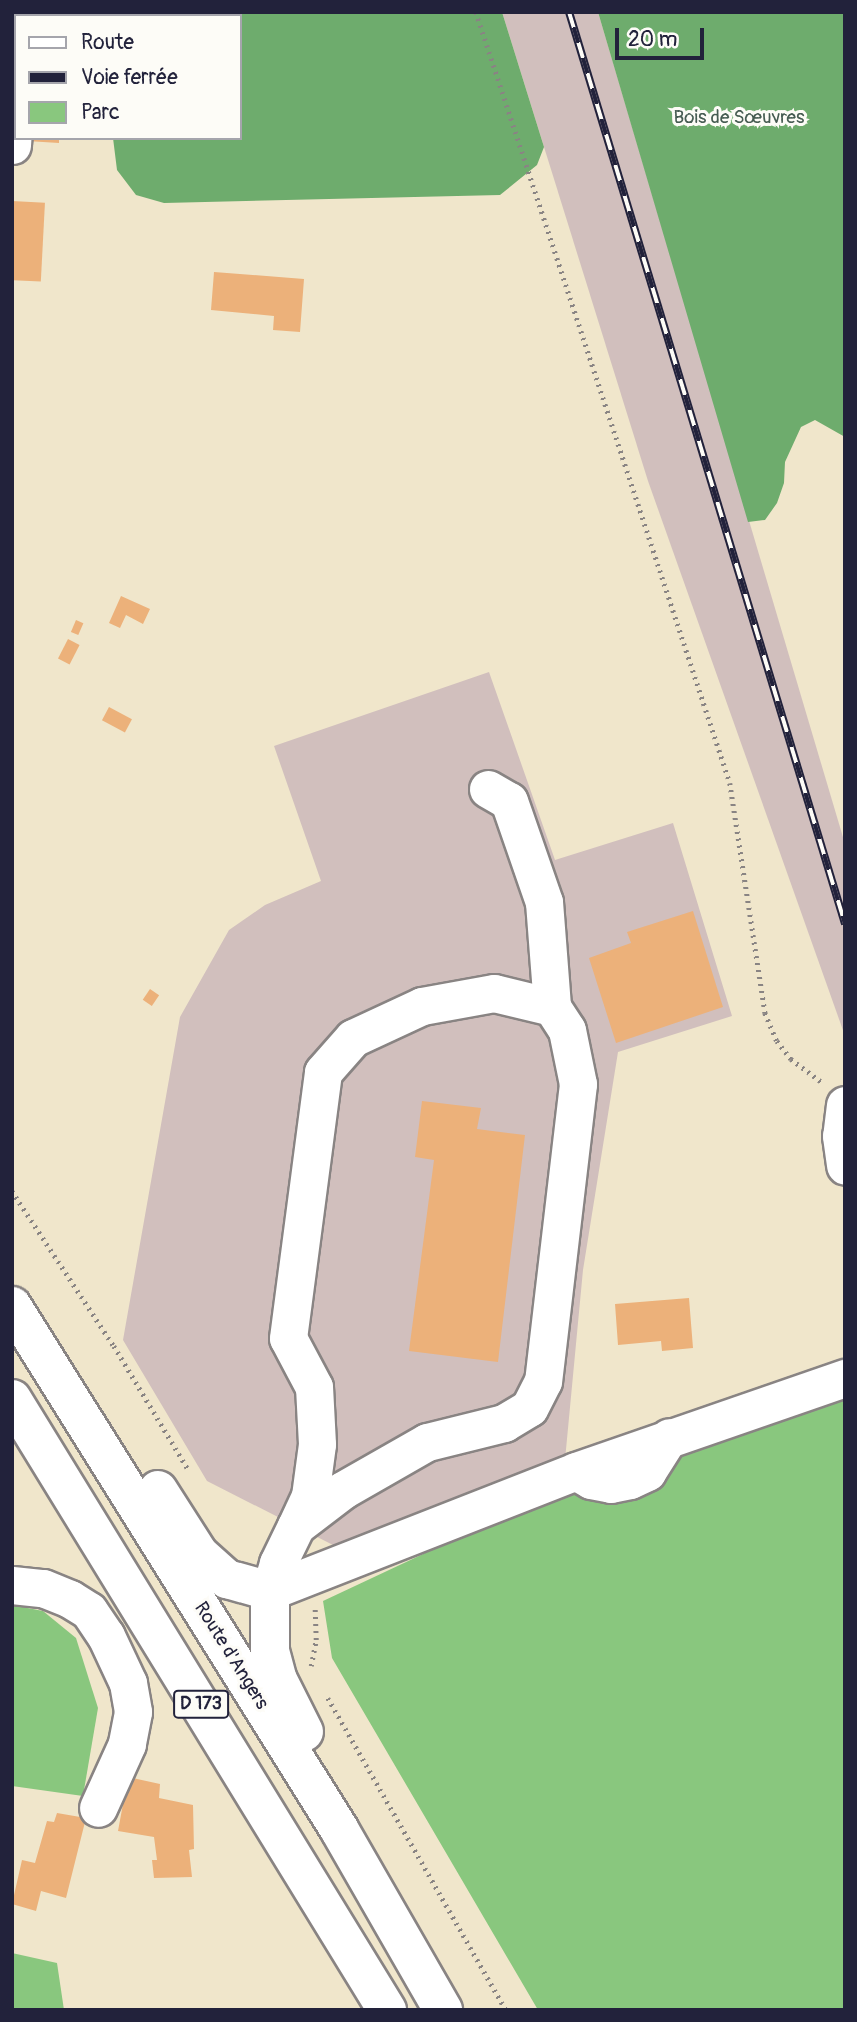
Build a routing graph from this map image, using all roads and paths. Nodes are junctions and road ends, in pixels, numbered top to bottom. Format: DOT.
graph roads {
  1 [pos="476,12"];
  2 [pos="14,114"];
  3 [pos="12,145"];
  4 [pos="488,789"];
  5 [pos="552,1007"];
  6 [pos="836,1096"];
  7 [pos="845,1166"];
  8 [pos="12,1191"];
  9 [pos="16,1311"];
  10 [pos="845,1378"];
  11 [pos="12,1399"];
  12 [pos="195,1481"];
  13 [pos="296,1526"];
  14 [pos="12,1585"];
  15 [pos="287,1585"];
  16 [pos="311,1668"];
  17 [pos="324,1690"];
  18 [pos="97,1808"];
  19 [pos="339,1829"];
  20 [pos="387,2010"];
  21 [pos="443,2010"];
  22 [pos="506,2010"];
  1 -- 6 [label="path"];
  2 -- 3 [label="street"];
  4 -- 5 [label="street"];
  5 -- 13 [label="street"];
  5 -- 13 [label="street"];
  6 -- 7 [label="street"];
  8 -- 12 [label="path"];
  9 -- 15 [label="highway"];
  9 -- 19 [label="highway, Route d'Angers / D 173"];
  10 -- 15 [label="street"];
  11 -- 20 [label="highway, D 173"];
  13 -- 15 [label="street"];
  14 -- 18 [label="street"];
  15 -- 16 [label="path"];
  15 -- 19 [label="highway"];
  17 -- 22 [label="path"];
  19 -- 21 [label="highway, Route d'Angers / D 173"];
}
